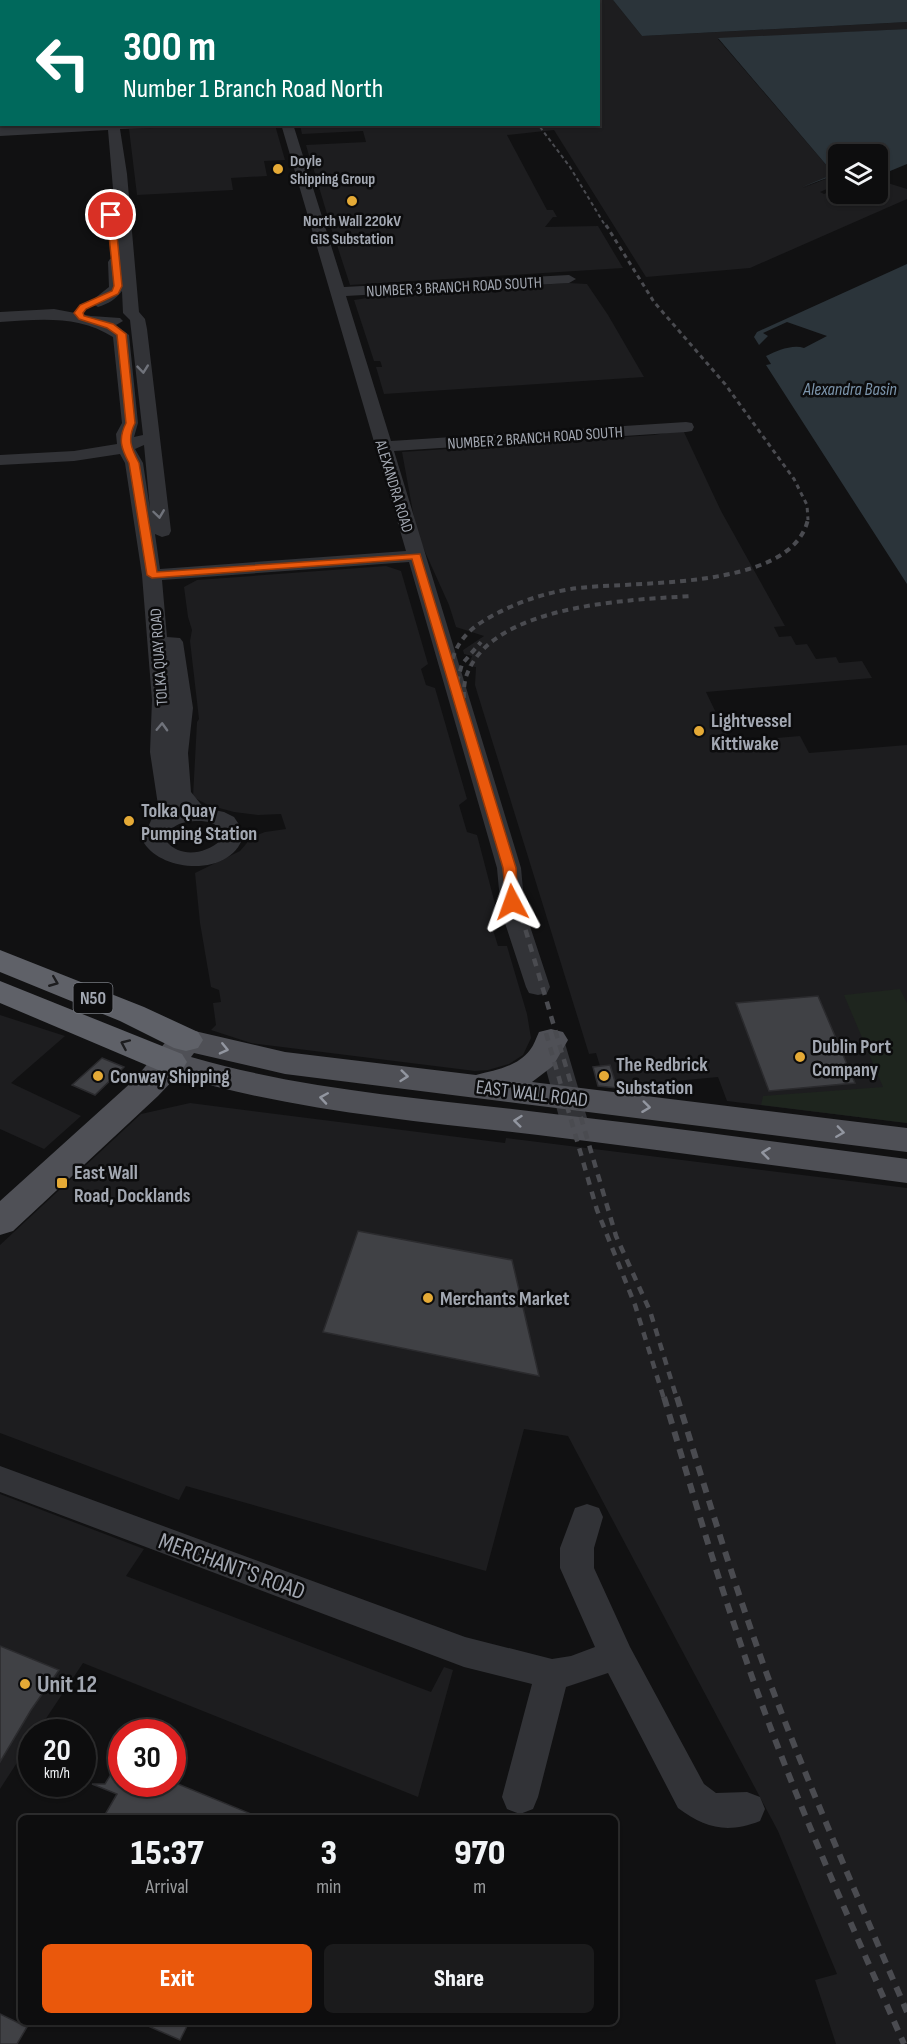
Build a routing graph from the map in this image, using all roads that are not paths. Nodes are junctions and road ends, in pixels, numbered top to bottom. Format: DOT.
graph roads {
  1 [pos="113,126"];
  2 [pos="288,126"];
  3 [pos="0,132"];
  4 [pos="99,134"];
  5 [pos="569,279"];
  6 [pos="339,292"];
  7 [pos="89,308"];
  8 [pos="130,309"];
  9 [pos="0,315"];
  10 [pos="100,322"];
  11 [pos="687,427"];
  12 [pos="149,435"];
  13 [pos="125,441"];
  14 [pos="383,447"];
  15 [pos="0,453"];
  16 [pos="98,453"];
  17 [pos="0,460"];
  18 [pos="142,483"];
  19 [pos="417,556"];
  20 [pos="160,574"];
  21 [pos="197,814"];
  22 [pos="162,825"];
  23 [pos="0,960"];
  24 [pos="538,987"];
  25 [pos="0,991"];
  26 [pos="0,1003"];
  27 [pos="82,1025"];
  28 [pos="551,1040"];
  29 [pos="178,1051"];
  30 [pos="472,1085"];
  31 [pos="572,1113"];
  32 [pos="907,1140"];
  33 [pos="907,1171"];
  34 [pos="0,1222"];
  35 [pos="0,1479"];
  36 [pos="587,1517"];
  37 [pos="615,1654"];
  38 [pos="552,1674"];
  39 [pos="520,1797"];
  40 [pos="747,1809"];
  1 -- 8 [label="street, TOLKA QUAY ROAD"];
  2 -- 6 [label="street, ALEXANDRA ROAD"];
  3 -- 4 [label="street"];
  4 -- 7 [label="street"];
  5 -- 6 [label="street, NUMBER 3 BRANCH ROAD SOUTH"];
  6 -- 14 [label="street, ALEXANDRA ROAD"];
  7 -- 8 [label="street"];
  7 -- 9 [label="street"];
  7 -- 10 [label="street"];
  8 -- 10 [label="street"];
  8 -- 12 [label="street, TOLKA QUAY ROAD, one-way"];
  10 -- 13 [label="street, TOLKA QUAY ROAD"];
  11 -- 14 [label="street, NUMBER 2 BRANCH ROAD SOUTH"];
  12 -- 13 [label="street"];
  12 -- 18 [label="street, TOLKA QUAY ROAD"];
  13 -- 15 [label="street"];
  13 -- 16 [label="street"];
  13 -- 18 [label="street, TOLKA QUAY ROAD"];
  14 -- 19 [label="street, ALEXANDRA ROAD"];
  16 -- 17 [label="street"];
  16 -- 18 [label="street"];
  18 -- 20 [label="street, TOLKA QUAY ROAD"];
  19 -- 20 [label="street"];
  19 -- 24 [label="street, ALEXANDRA ROAD"];
  20 -- 21 [label="street, TOLKA QUAY ROAD"];
  22 -- 20 [label="street, TOLKA QUAY ROAD, one-way"];
  21 -- 22 [label="street"];
  21 -- 22 [label="street"];
  23 -- 29 [label="highway, N50, one-way"];
  25 -- 27 [label="highway"];
  26 -- 27 [label="highway"];
  29 -- 27 [label="highway, N50, one-way"];
  28 -- 30 [label="main road"];
  28 -- 31 [label="street"];
  29 -- 30 [label="main road, EAST WALL ROAD, one-way"];
  31 -- 29 [label="main road, EAST WALL ROAD, one-way"];
  29 -- 34 [label="main road"];
  30 -- 31 [label="main road, EAST WALL ROAD"];
  31 -- 32 [label="main road, EAST WALL ROAD, one-way"];
  33 -- 31 [label="main road, EAST WALL ROAD, one-way"];
  35 -- 38 [label="street, MERCHANT'S ROAD"];
  36 -- 37 [label="street"];
  37 -- 38 [label="street"];
  37 -- 40 [label="street"];
  38 -- 39 [label="street"];
}
